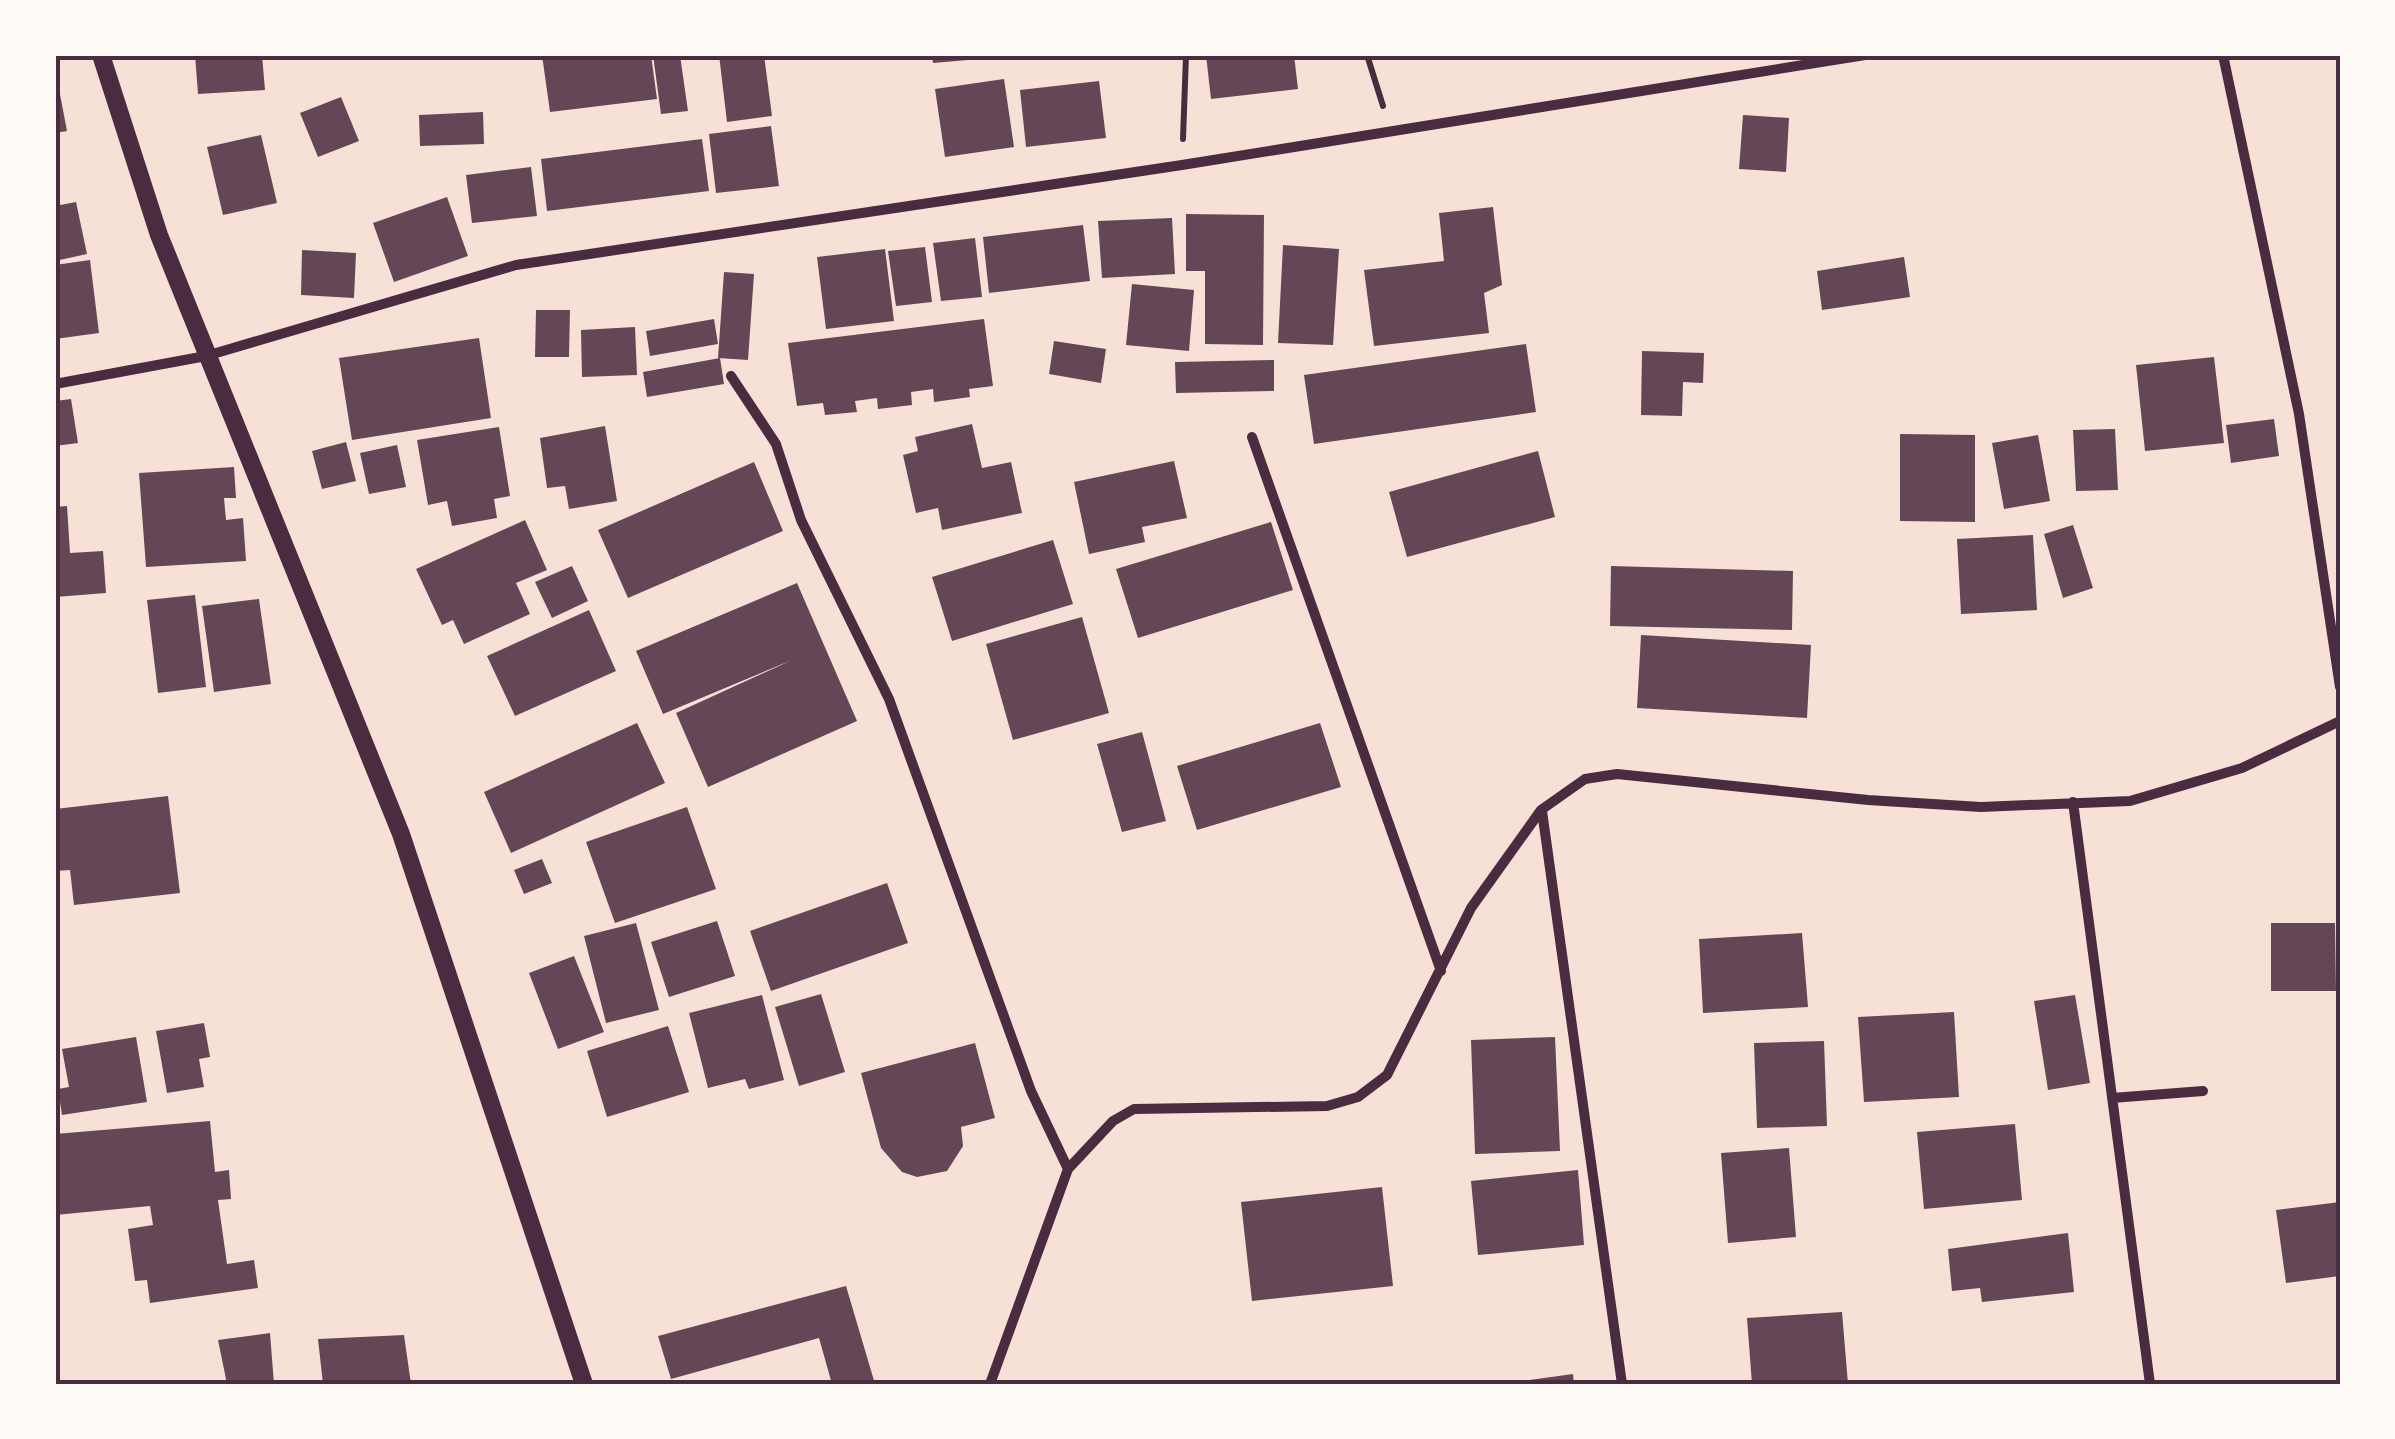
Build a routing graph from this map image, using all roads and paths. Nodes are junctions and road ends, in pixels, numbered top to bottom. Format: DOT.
graph roads {
  1 [pos="101,55"];
  2 [pos="1186,55"];
  3 [pos="1367,55"];
  4 [pos="1865,55"];
  5 [pos="2223,55"];
  6 [pos="1391,131"];
  7 [pos="1182,165"];
  8 [pos="206,356"];
  9 [pos="731,376"];
  10 [pos="55,384"];
  11 [pos="1252,437"];
  12 [pos="2340,686"];
  13 [pos="2340,720"];
  14 [pos="2073,802"];
  15 [pos="1541,810"];
  16 [pos="1441,972"];
  17 [pos="2203,1091"];
  18 [pos="2112,1098"];
  19 [pos="1068,1169"];
  20 [pos="584,1384"];
  21 [pos="990,1384"];
  22 [pos="1622,1384"];
  23 [pos="2150,1384"];
  1 -- 8 [label="street"];
  2 -- 7 [label="path"];
  3 -- 6 [label="path"];
  4 -- 6 [label="street"];
  5 -- 12 [label="street"];
  6 -- 7 [label="street"];
  7 -- 8 [label="street"];
  8 -- 10 [label="street"];
  8 -- 20 [label="street"];
  9 -- 19 [label="street"];
  11 -- 16 [label="street"];
  13 -- 14 [label="street"];
  14 -- 15 [label="street"];
  14 -- 18 [label="street"];
  15 -- 16 [label="street"];
  15 -- 22 [label="street"];
  16 -- 19 [label="street"];
  17 -- 18 [label="street"];
  18 -- 23 [label="street"];
  19 -- 21 [label="street"];
}
